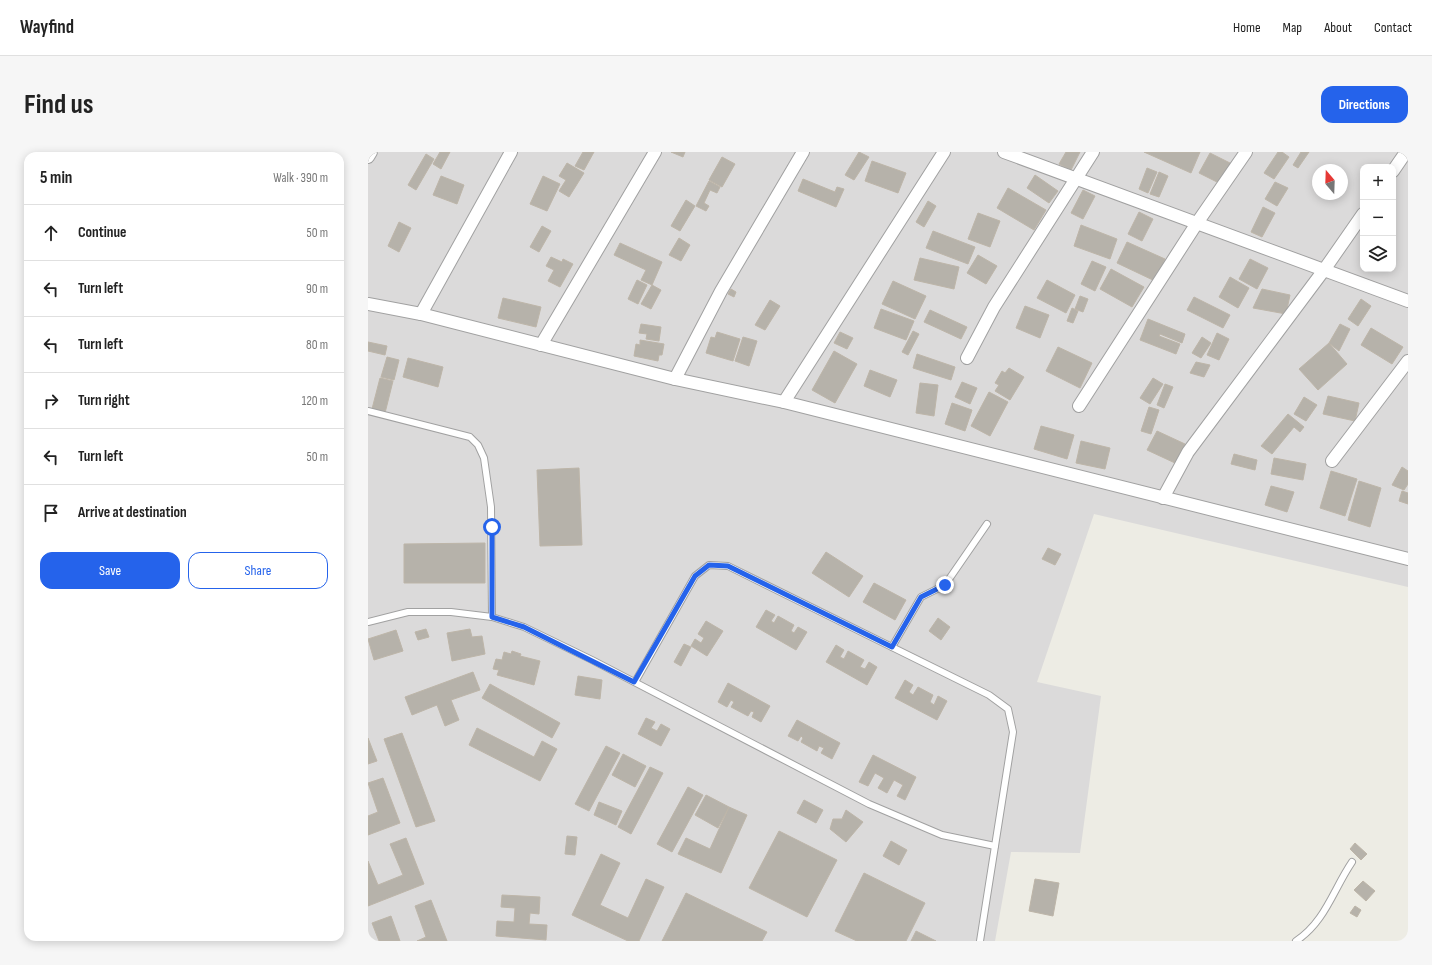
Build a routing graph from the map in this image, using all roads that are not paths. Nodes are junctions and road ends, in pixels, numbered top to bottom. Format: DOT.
graph roads {
  1 [pos="371,152"];
  2 [pos="511,152"];
  3 [pos="655,152"];
  4 [pos="803,152"];
  5 [pos="944,152"];
  6 [pos="1004,152"];
  7 [pos="1093,152"];
  8 [pos="1246,152"];
  9 [pos="1406,152"];
  10 [pos="368,157"];
  11 [pos="1396,167"];
  12 [pos="1077,179"];
  13 [pos="1360,218"];
  14 [pos="1197,223"];
  15 [pos="1324,270"];
  16 [pos="1408,300"];
  17 [pos="368,304"];
  18 [pos="421,314"];
  19 [pos="541,346"];
  20 [pos="967,358"];
  21 [pos="1408,361"];
  22 [pos="675,379"];
  23 [pos="784,402"];
  24 [pos="1079,406"];
  25 [pos="368,411"];
  26 [pos="1332,461"];
  27 [pos="1163,498"];
  28 [pos="987,524"];
  29 [pos="1408,559"];
  30 [pos="492,617"];
  31 [pos="368,622"];
  32 [pos="892,647"];
  33 [pos="634,682"];
  34 [pos="995,846"];
  35 [pos="1352,862"];
  36 [pos="980,941"];
  37 [pos="1296,941"];
  1 -- 10 [label="street"];
  2 -- 18 [label="street"];
  3 -- 19 [label="street"];
  4 -- 22 [label="street"];
  5 -- 23 [label="street"];
  6 -- 12 [label="street"];
  7 -- 12 [label="street"];
  8 -- 14 [label="street"];
  9 -- 11 [label="street"];
  12 -- 14 [label="street"];
  12 -- 20 [label="street"];
  13 -- 15 [label="street"];
  14 -- 15 [label="street"];
  14 -- 24 [label="street"];
  15 -- 16 [label="street"];
  15 -- 27 [label="street"];
  17 -- 18 [label="street"];
  18 -- 19 [label="street"];
  19 -- 22 [label="street"];
  21 -- 26 [label="street"];
  22 -- 23 [label="street"];
  23 -- 27 [label="street"];
  25 -- 30 [label="lane"];
  27 -- 29 [label="street"];
  28 -- 32 [label="lane"];
  30 -- 31 [label="lane"];
  30 -- 33 [label="lane"];
  32 -- 33 [label="lane"];
  32 -- 34 [label="lane"];
  33 -- 34 [label="lane"];
  34 -- 36 [label="lane"];
  35 -- 37 [label="lane"];
}
